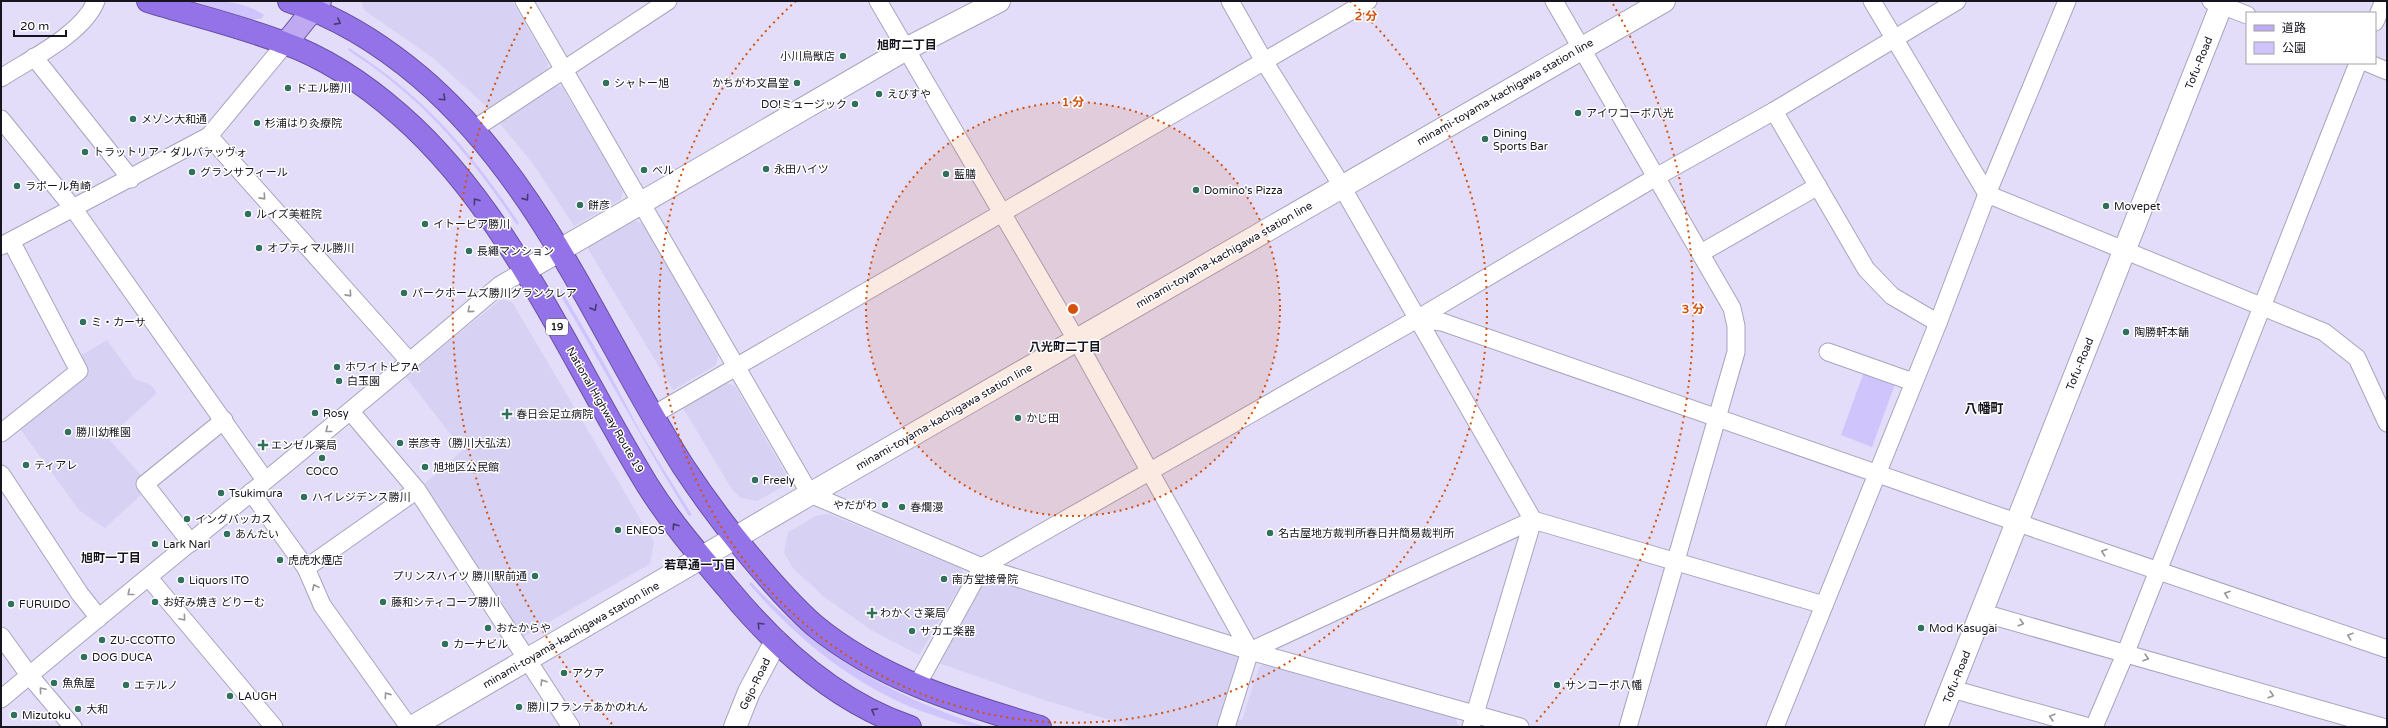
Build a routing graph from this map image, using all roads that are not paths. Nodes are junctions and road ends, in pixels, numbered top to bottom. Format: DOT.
graph roads {
  1 [pos="96,1"];
  2 [pos="148,1"];
  3 [pos="289,1"];
  4 [pos="524,1"];
  5 [pos="668,1"];
  6 [pos="878,1"];
  7 [pos="999,1"];
  8 [pos="1230,1"];
  9 [pos="1368,1"];
  10 [pos="1554,1"];
  11 [pos="1664,1"];
  12 [pos="1872,1"];
  13 [pos="1957,1"];
  14 [pos="2067,1"];
  15 [pos="2384,1"];
  16 [pos="2219,2"];
  17 [pos="317,5"];
  18 [pos="2246,15"];
  19 [pos="2376,20"];
  20 [pos="1895,40"];
  21 [pos="286,43"];
  22 [pos="1582,48"];
  23 [pos="906,49"];
  24 [pos="34,57"];
  25 [pos="1264,61"];
  26 [pos="2358,64"];
  27 [pos="2370,64"];
  28 [pos="564,69"];
  29 [pos="2387,71"];
  30 [pos="1,78"];
  31 [pos="1774,111"];
  32 [pos="1,119"];
  33 [pos="474,129"];
  34 [pos="209,136"];
  35 [pos="1656,177"];
  36 [pos="131,179"];
  37 [pos="1341,186"];
  38 [pos="1818,186"];
  39 [pos="1987,194"];
  40 [pos="641,203"];
  41 [pos="73,208"];
  42 [pos="1002,212"];
  43 [pos="6,244"];
  44 [pos="2126,249"];
  45 [pos="561,251"];
  46 [pos="1701,253"];
  47 [pos="524,271"];
  48 [pos="2262,306"];
  49 [pos="1417,319"];
  50 [pos="1938,323"];
  51 [pos="1078,341"];
  52 [pos="1828,352"];
  53 [pos="410,362"];
  54 [pos="734,366"];
  55 [pos="1913,382"];
  56 [pos="351,412"];
  57 [pos="653,415"];
  58 [pos="1717,416"];
  59 [pos="224,420"];
  60 [pos="2387,423"];
  61 [pos="1,433"];
  62 [pos="1151,470"];
  63 [pos="1877,473"];
  64 [pos="2,478"];
  65 [pos="265,480"];
  66 [pos="417,490"];
  67 [pos="251,492"];
  68 [pos="810,494"];
  69 [pos="1533,520"];
  70 [pos="2017,523"];
  71 [pos="735,538"];
  72 [pos="191,543"];
  73 [pos="701,559"];
  74 [pos="1675,562"];
  75 [pos="982,567"];
  76 [pos="306,568"];
  77 [pos="2158,571"];
  78 [pos="148,578"];
  79 [pos="1824,605"];
  80 [pos="1983,613"];
  81 [pos="99,618"];
  82 [pos="1,636"];
  83 [pos="776,641"];
  84 [pos="2387,649"];
  85 [pos="1250,651"];
  86 [pos="2126,652"];
  87 [pos="529,660"];
  88 [pos="29,675"];
  89 [pos="916,687"];
  90 [pos="1952,689"];
  91 [pos="1,699"];
  92 [pos="1473,720"];
  93 [pos="899,725"];
  94 [pos="73,727"];
  95 [pos="274,727"];
  96 [pos="409,727"];
  97 [pos="412,727"];
  98 [pos="571,727"];
  99 [pos="735,727"];
  100 [pos="1040,727"];
  101 [pos="1226,727"];
  102 [pos="1520,727"];
  103 [pos="1628,727"];
  104 [pos="1775,727"];
  105 [pos="1936,727"];
  106 [pos="2089,727"];
  107 [pos="2094,727"];
  108 [pos="2382,727"];
  1 -- 24 [label="street"];
  2 -- 21 [label="highway, National Highway Route 19 / 19"];
  3 -- 17 [label="highway"];
  4 -- 28 [label="street"];
  5 -- 28 [label="street"];
  6 -- 23 [label="street"];
  7 -- 23 [label="main road"];
  8 -- 25 [label="street"];
  9 -- 25 [label="street"];
  10 -- 22 [label="street"];
  11 -- 22 [label="main road, minami-toyama-kachigawa station line"];
  12 -- 20 [label="street"];
  13 -- 20 [label="street"];
  14 -- 39 [label="street"];
  15 -- 19 [label="street"];
  16 -- 18 [label="street"];
  16 -- 44 [label="main road, Tofu-Road"];
  17 -- 21 [label="main road"];
  17 -- 33 [label="highway, one-way"];
  20 -- 31 [label="street"];
  20 -- 39 [label="street"];
  21 -- 34 [label="street"];
  47 -- 21 [label="highway, National Highway Route 19 / 19, one-way"];
  22 -- 35 [label="street"];
  22 -- 37 [label="main road, minami-toyama-kachigawa station line"];
  23 -- 40 [label="main road"];
  23 -- 42 [label="street"];
  24 -- 30 [label="street"];
  24 -- 36 [label="street"];
  25 -- 37 [label="street"];
  25 -- 42 [label="street"];
  26 -- 48 [label="street"];
  27 -- 29 [label="street"];
  28 -- 33 [label="street"];
  28 -- 40 [label="street"];
  31 -- 35 [label="street"];
  31 -- 38 [label="street"];
  32 -- 41 [label="street"];
  33 -- 45 [label="highway, one-way"];
  34 -- 36 [label="street"];
  34 -- 53 [label="street, one-way"];
  35 -- 46 [label="street"];
  35 -- 49 [label="street"];
  36 -- 41 [label="street"];
  37 -- 49 [label="street"];
  37 -- 51 [label="main road, minami-toyama-kachigawa station line"];
  38 -- 46 [label="street"];
  38 -- 50 [label="street"];
  39 -- 44 [label="street"];
  39 -- 50 [label="street"];
  40 -- 45 [label="main road"];
  40 -- 54 [label="street"];
  41 -- 43 [label="street"];
  41 -- 59 [label="street"];
  42 -- 51 [label="street"];
  42 -- 54 [label="street"];
  43 -- 61 [label="street"];
  44 -- 48 [label="street"];
  44 -- 70 [label="main road, Tofu-Road"];
  45 -- 47 [label="main road"];
  45 -- 57 [label="highway, one-way"];
  46 -- 58 [label="street"];
  47 -- 53 [label="street, one-way"];
  73 -- 47 [label="highway, National Highway Route 19 / 19, one-way"];
  48 -- 60 [label="street"];
  48 -- 77 [label="street"];
  49 -- 58 [label="street"];
  49 -- 62 [label="street"];
  49 -- 69 [label="street"];
  50 -- 55 [label="street"];
  51 -- 62 [label="street"];
  51 -- 68 [label="main road, minami-toyama-kachigawa station line"];
  52 -- 55 [label="street"];
  53 -- 56 [label="street"];
  54 -- 57 [label="street"];
  54 -- 68 [label="street"];
  55 -- 63 [label="street"];
  56 -- 65 [label="street, one-way"];
  56 -- 66 [label="street"];
  57 -- 71 [label="highway"];
  58 -- 63 [label="street"];
  58 -- 74 [label="street"];
  59 -- 65 [label="street"];
  59 -- 72 [label="street"];
  62 -- 75 [label="street"];
  62 -- 85 [label="street"];
  63 -- 70 [label="street"];
  63 -- 79 [label="street"];
  64 -- 81 [label="street"];
  65 -- 67 [label="street"];
  66 -- 76 [label="street"];
  66 -- 87 [label="street"];
  67 -- 72 [label="street"];
  67 -- 76 [label="street"];
  68 -- 71 [label="main road, minami-toyama-kachigawa station line"];
  68 -- 75 [label="street"];
  69 -- 74 [label="street"];
  69 -- 85 [label="street"];
  69 -- 92 [label="street"];
  77 -- 70 [label="street, one-way"];
  70 -- 80 [label="main road, Tofu-Road"];
  71 -- 73 [label="main road, minami-toyama-kachigawa station line"];
  71 -- 89 [label="highway"];
  72 -- 78 [label="street"];
  83 -- 73 [label="highway, National Highway Route 19 / 19, one-way"];
  73 -- 87 [label="main road, minami-toyama-kachigawa station line"];
  74 -- 79 [label="street"];
  74 -- 103 [label="street"];
  75 -- 85 [label="street"];
  75 -- 89 [label="street"];
  96 -- 76 [label="street, one-way"];
  84 -- 77 [label="street, one-way"];
  77 -- 86 [label="street"];
  78 -- 81 [label="street, one-way"];
  78 -- 95 [label="street, one-way"];
  79 -- 104 [label="street"];
  80 -- 86 [label="street, one-way"];
  80 -- 90 [label="main road, Tofu-Road"];
  81 -- 88 [label="street"];
  82 -- 88 [label="street"];
  93 -- 83 [label="highway, National Highway Route 19 / 19, one-way"];
  83 -- 99 [label="main road, Gejo-Road"];
  85 -- 92 [label="street"];
  85 -- 101 [label="street"];
  86 -- 107 [label="street"];
  86 -- 108 [label="street, one-way"];
  87 -- 97 [label="main road, minami-toyama-kachigawa station line"];
  98 -- 87 [label="street, one-way"];
  88 -- 91 [label="street"];
  94 -- 88 [label="street, one-way"];
  89 -- 100 [label="highway"];
  90 -- 105 [label="main road, Tofu-Road"];
  106 -- 90 [label="street, one-way"];
  92 -- 102 [label="street"];
}
